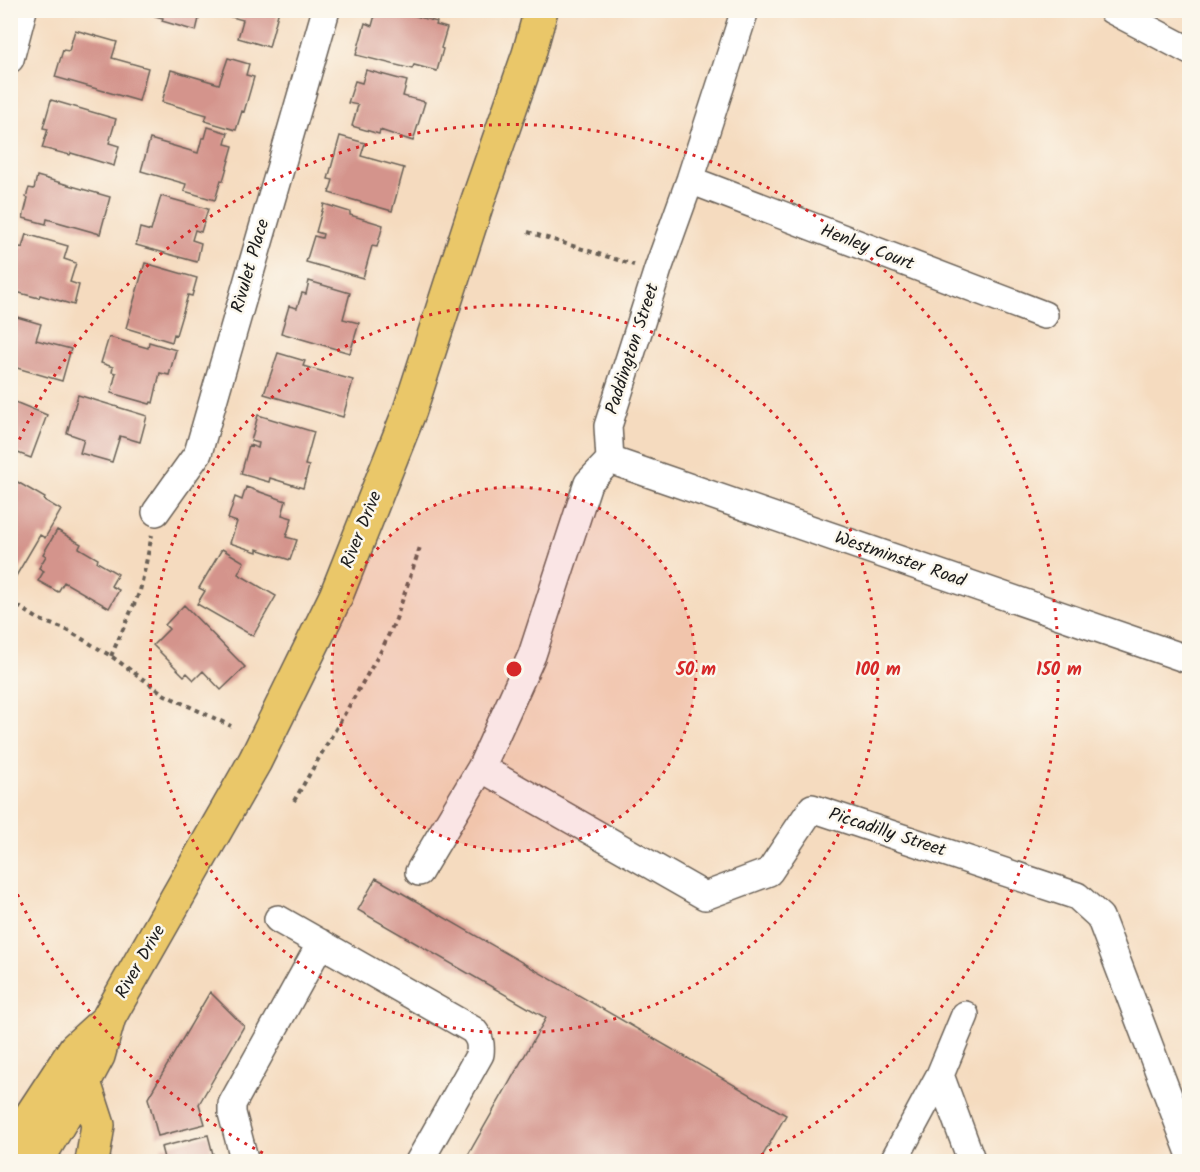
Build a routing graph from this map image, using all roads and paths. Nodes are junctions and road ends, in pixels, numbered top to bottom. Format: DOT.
graph roads {
  1 [pos="23,10"];
  2 [pos="326,10"];
  3 [pos="541,10"];
  4 [pos="745,10"];
  5 [pos="1112,10"];
  6 [pos="1190,51"];
  7 [pos="10,59"];
  8 [pos="690,180"];
  9 [pos="528,232"];
  10 [pos="640,257"];
  11 [pos="1044,315"];
  12 [pos="610,460"];
  13 [pos="156,512"];
  14 [pos="420,547"];
  15 [pos="10,601"];
  16 [pos="111,656"];
  17 [pos="1190,660"];
  18 [pos="231,726"];
  19 [pos="481,768"];
  20 [pos="294,801"];
  21 [pos="419,872"];
  22 [pos="278,919"];
  23 [pos="321,943"];
  24 [pos="966,1015"];
  25 [pos="109,1017"];
  26 [pos="940,1075"];
  27 [pos="84,1082"];
  28 [pos="20,1121"];
  29 [pos="10,1150"];
  30 [pos="1190,1153"];
  31 [pos="251,1159"];
  32 [pos="36,1161"];
  33 [pos="92,1161"];
  34 [pos="420,1161"];
  35 [pos="893,1161"];
  36 [pos="972,1161"];
  1 -- 7 [label="street"];
  2 -- 13 [label="street, Rivulet Place"];
  3 -- 25 [label="main road, River Drive"];
  4 -- 8 [label="street, Paddington Street"];
  5 -- 6 [label="street"];
  8 -- 11 [label="street, Henley Court"];
  8 -- 12 [label="street, Paddington Street"];
  9 -- 10 [label="path"];
  12 -- 17 [label="street, Westminster Road"];
  12 -- 19 [label="street"];
  13 -- 16 [label="path"];
  14 -- 20 [label="path"];
  15 -- 16 [label="path"];
  16 -- 18 [label="path"];
  19 -- 21 [label="street"];
  19 -- 30 [label="street, Piccadilly Street"];
  22 -- 23 [label="street"];
  23 -- 31 [label="street"];
  23 -- 34 [label="street"];
  24 -- 26 [label="street"];
  25 -- 27 [label="main road, River Drive"];
  25 -- 28 [label="main road, River Drive"];
  26 -- 35 [label="street"];
  26 -- 36 [label="street"];
  27 -- 32 [label="main road, River Drive"];
  27 -- 33 [label="main road"];
  28 -- 29 [label="main road, River Drive"];
}
